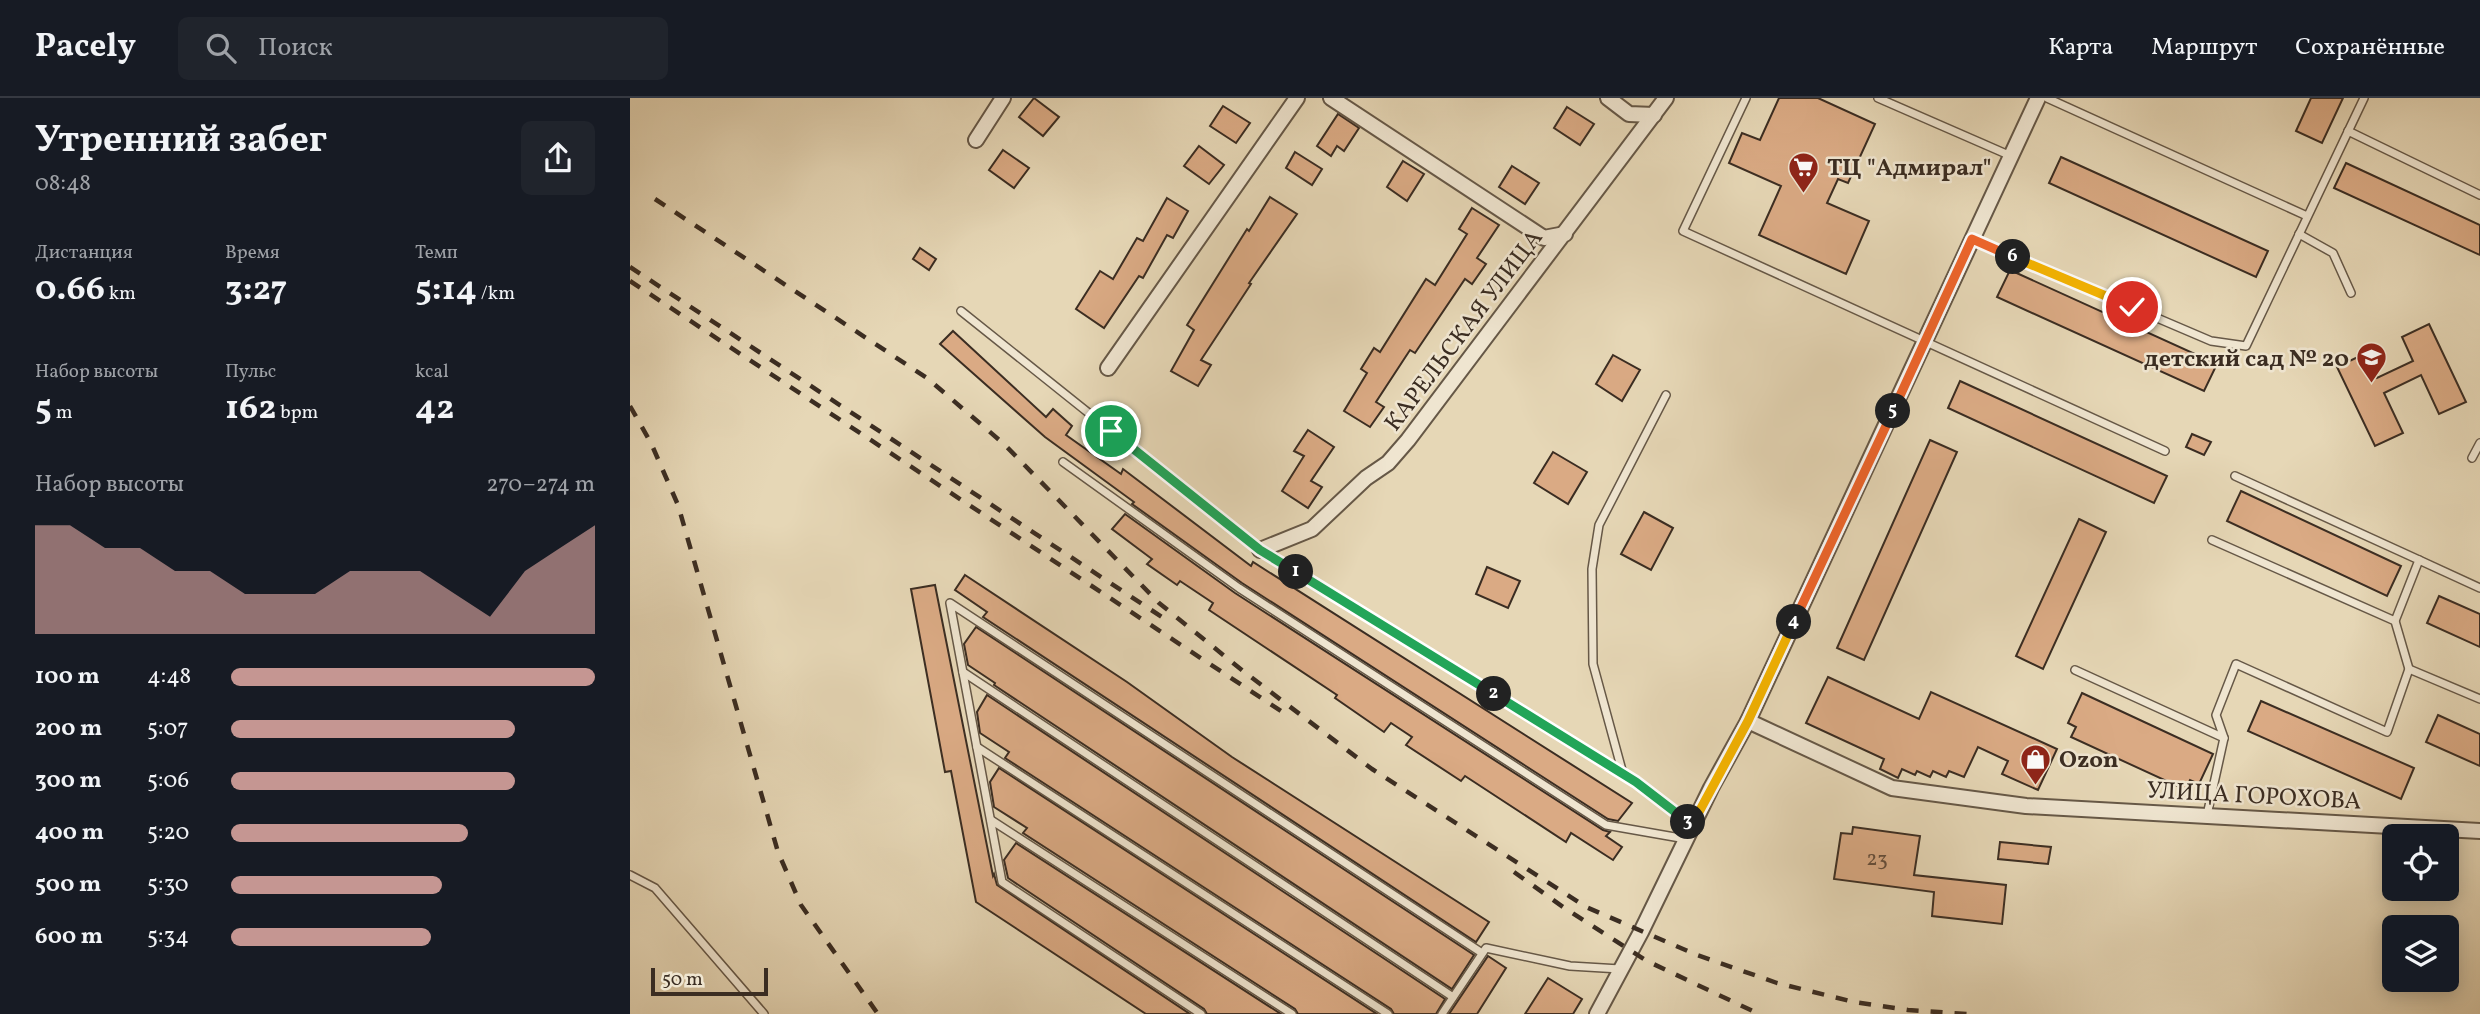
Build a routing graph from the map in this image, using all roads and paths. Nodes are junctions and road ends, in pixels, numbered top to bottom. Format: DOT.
graph roads {
  1 [pos="1003,98"];
  2 [pos="1297,98"];
  3 [pos="1331,98"];
  4 [pos="1608,98"];
  5 [pos="1666,98"];
  6 [pos="1746,98"];
  7 [pos="1878,98"];
  8 [pos="2038,98"];
  9 [pos="2047,98"];
  10 [pos="2364,98"];
  11 [pos="1654,116"];
  12 [pos="2348,131"];
  13 [pos="976,140"];
  14 [pos="2011,156"];
  15 [pos="2480,195"];
  16 [pos="2307,216"];
  17 [pos="2299,233"];
  18 [pos="1564,234"];
  19 [pos="1972,239"];
  20 [pos="2351,293"];
  21 [pos="961,312"];
  22 [pos="1925,342"];
  23 [pos="1108,368"];
  24 [pos="1666,395"];
  25 [pos="2480,443"];
  26 [pos="2165,451"];
  27 [pos="2472,458"];
  28 [pos="1063,462"];
  29 [pos="2235,476"];
  30 [pos="2212,540"];
  31 [pos="1260,550"];
  32 [pos="2419,560"];
  33 [pos="2480,588"];
  34 [pos="2395,621"];
  35 [pos="2409,669"];
  36 [pos="2075,670"];
  37 [pos="963,672"];
  38 [pos="2480,699"];
  39 [pos="1748,721"];
  40 [pos="2224,738"];
  41 [pos="977,747"];
  42 [pos="1623,774"];
  43 [pos="2207,815"];
  44 [pos="990,820"];
  45 [pos="2480,831"];
  46 [pos="1689,832"];
  47 [pos="631,876"];
  48 [pos="1482,953"];
  49 [pos="1621,970"];
  50 [pos="1453,997"];
  51 [pos="764,1014"];
  52 [pos="1201,1014"];
  53 [pos="1292,1014"];
  54 [pos="1388,1014"];
  55 [pos="1442,1014"];
  56 [pos="1597,1014"];
  1 -- 13 [label="street"];
  2 -- 23 [label="street"];
  3 -- 18 [label="street"];
  4 -- 11 [label="street"];
  5 -- 11 [label="street, КАРЕЛЬСКАЯ УЛИЦА"];
  6 -- 22 [label="lane"];
  7 -- 14 [label="lane"];
  8 -- 14 [label="street"];
  9 -- 16 [label="lane"];
  10 -- 12 [label="lane"];
  11 -- 18 [label="street, КАРЕЛЬСКАЯ УЛИЦА"];
  12 -- 15 [label="lane"];
  12 -- 16 [label="lane"];
  14 -- 19 [label="street"];
  16 -- 17 [label="lane"];
  17 -- 19 [label="lane"];
  17 -- 20 [label="lane"];
  18 -- 31 [label="street, КАРЕЛЬСКАЯ УЛИЦА"];
  19 -- 22 [label="street"];
  21 -- 31 [label="lane"];
  22 -- 26 [label="lane"];
  22 -- 39 [label="street"];
  24 -- 42 [label="lane"];
  25 -- 27 [label="lane"];
  28 -- 46 [label="lane"];
  29 -- 32 [label="lane"];
  30 -- 34 [label="lane"];
  31 -- 42 [label="lane"];
  32 -- 33 [label="lane"];
  32 -- 34 [label="lane"];
  34 -- 35 [label="lane"];
  35 -- 38 [label="lane"];
  35 -- 40 [label="lane"];
  36 -- 40 [label="lane"];
  37 -- 41 [label="lane"];
  37 -- 48 [label="lane"];
  37 -- 50 [label="lane"];
  39 -- 43 [label="street, УЛИЦА ГОРОХОВА"];
  39 -- 46 [label="street"];
  40 -- 43 [label="lane"];
  41 -- 44 [label="lane"];
  41 -- 54 [label="lane"];
  42 -- 46 [label="lane"];
  43 -- 45 [label="street, УЛИЦА ГОРОХОВА"];
  44 -- 52 [label="lane"];
  44 -- 53 [label="lane"];
  46 -- 49 [label="street"];
  47 -- 51 [label="lane"];
  48 -- 49 [label="lane"];
  48 -- 50 [label="lane"];
  49 -- 56 [label="street"];
  50 -- 55 [label="lane"];
}
